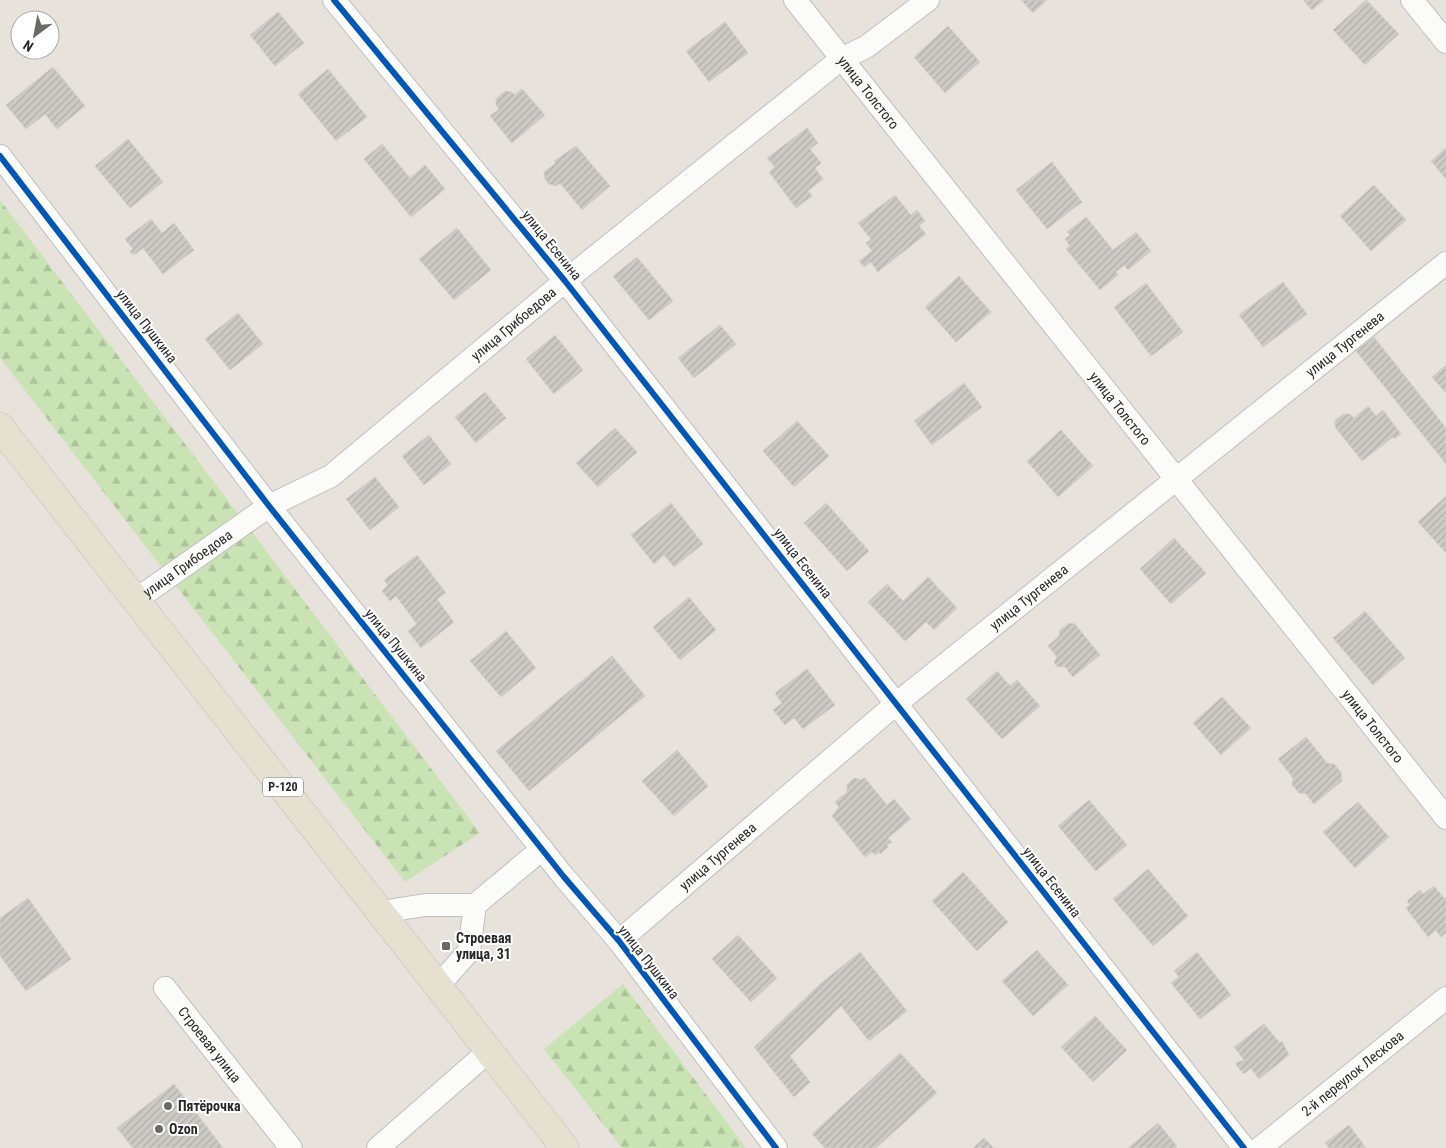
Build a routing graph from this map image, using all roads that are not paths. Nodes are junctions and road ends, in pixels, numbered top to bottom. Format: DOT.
graph roads {
  1 [pos="334,0"];
  2 [pos="795,0"];
  3 [pos="928,0"];
  4 [pos="1412,0"];
  5 [pos="1446,42"];
  6 [pos="841,59"];
  7 [pos="0,156"];
  8 [pos="1446,263"];
  9 [pos="565,281"];
  10 [pos="0,427"];
  11 [pos="1177,477"];
  12 [pos="269,506"];
  13 [pos="137,600"];
  14 [pos="897,704"];
  15 [pos="1446,818"];
  16 [pos="542,848"];
  17 [pos="475,905"];
  18 [pos="381,912"];
  19 [pos="619,942"];
  20 [pos="438,986"];
  21 [pos="165,988"];
  22 [pos="1446,998"];
  23 [pos="490,1050"];
  24 [pos="291,1148"];
  25 [pos="378,1148"];
  26 [pos="565,1148"];
  27 [pos="776,1148"];
  28 [pos="1244,1148"];
  29 [pos="1260,1148"];
  1 -- 9 [label="street, улица Есенина"];
  2 -- 6 [label="street, улица Толстого"];
  3 -- 6 [label="street, улица Грибоедова"];
  4 -- 5 [label="street"];
  6 -- 9 [label="street, улица Грибоедова"];
  6 -- 11 [label="street, улица Толстого"];
  7 -- 12 [label="street, улица Пушкина"];
  8 -- 11 [label="street, улица Тургенева"];
  9 -- 12 [label="street, улица Грибоедова"];
  9 -- 14 [label="street, улица Есенина"];
  10 -- 13 [label="main road, Р-120"];
  11 -- 14 [label="street, улица Тургенева"];
  11 -- 15 [label="street, улица Толстого"];
  12 -- 13 [label="street, улица Грибоедова"];
  12 -- 16 [label="street, улица Пушкина"];
  13 -- 18 [label="main road, Р-120"];
  14 -- 19 [label="street, улица Тургенева"];
  14 -- 28 [label="street, улица Есенина"];
  16 -- 17 [label="street"];
  16 -- 19 [label="street, улица Пушкина"];
  17 -- 18 [label="street"];
  17 -- 20 [label="street"];
  18 -- 20 [label="main road, Р-120"];
  19 -- 27 [label="street, улица Пушкина"];
  20 -- 23 [label="main road, Р-120"];
  21 -- 24 [label="street, Строевая улица"];
  22 -- 29 [label="street, 2-й переулок Лескова"];
  23 -- 25 [label="street"];
  23 -- 26 [label="main road, Р-120"];
}
